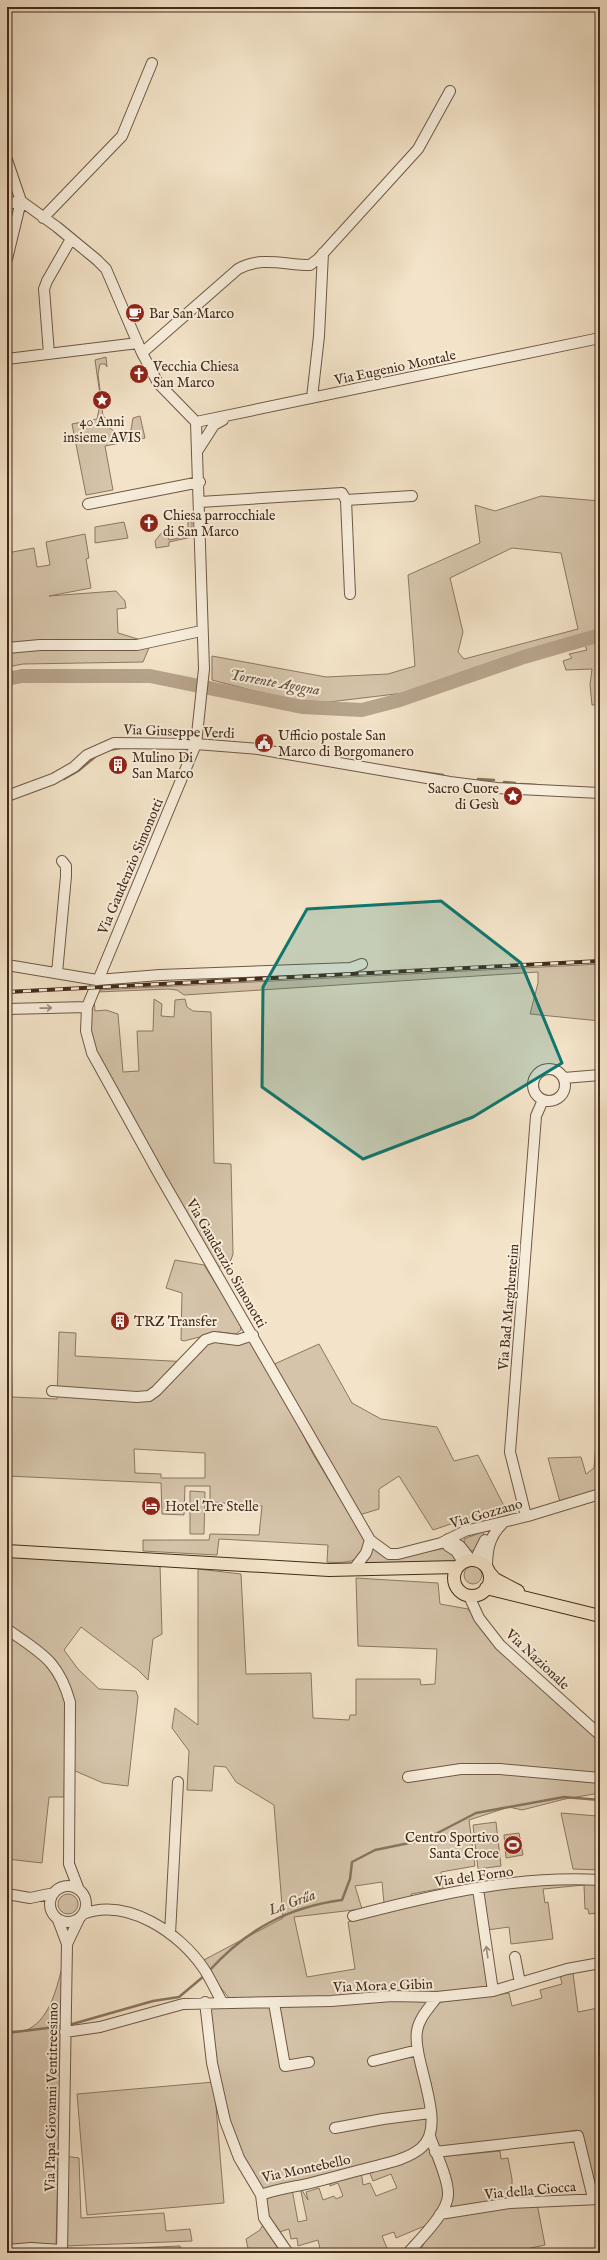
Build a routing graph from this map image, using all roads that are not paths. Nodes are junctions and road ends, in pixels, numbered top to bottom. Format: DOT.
graph roads {
  1 [pos="152,63"];
  2 [pos="450,91"];
  3 [pos="7,160"];
  4 [pos="21,201"];
  5 [pos="7,204"];
  6 [pos="43,218"];
  7 [pos="71,239"];
  8 [pos="323,253"];
  9 [pos="7,259"];
  10 [pos="600,338"];
  11 [pos="140,348"];
  12 [pos="49,354"];
  13 [pos="7,359"];
  14 [pos="312,398"];
  15 [pos="227,417"];
  16 [pos="196,422"];
  17 [pos="198,450"];
  18 [pos="200,482"];
  19 [pos="412,496"];
  20 [pos="346,500"];
  21 [pos="200,502"];
  22 [pos="88,504"];
  23 [pos="350,594"];
  24 [pos="202,631"];
  25 [pos="7,648"];
  26 [pos="196,744"];
  27 [pos="600,793"];
  28 [pos="7,796"];
  29 [pos="62,861"];
  30 [pos="362,964"];
  31 [pos="7,965"];
  32 [pos="57,973"];
  33 [pos="97,980"];
  34 [pos="87,1007"];
  35 [pos="7,1009"];
  36 [pos="600,1075"];
  37 [pos="564,1078"];
  38 [pos="543,1100"];
  39 [pos="253,1335"];
  40 [pos="52,1391"];
  41 [pos="600,1494"];
  42 [pos="526,1516"];
  43 [pos="503,1523"];
  44 [pos="370,1540"];
  45 [pos="445,1541"];
  46 [pos="381,1548"];
  47 [pos="7,1551"];
  48 [pos="466,1562"];
  49 [pos="422,1568"];
  50 [pos="353,1570"];
  51 [pos="488,1570"];
  52 [pos="454,1580"];
  53 [pos="486,1588"];
  54 [pos="469,1596"];
  55 [pos="531,1598"];
  56 [pos="600,1616"];
  57 [pos="7,1628"];
  58 [pos="600,1735"];
  59 [pos="408,1777"];
  60 [pos="600,1778"];
  61 [pos="178,1782"];
  62 [pos="69,1864"];
  63 [pos="600,1880"];
  64 [pos="478,1889"];
  65 [pos="56,1891"];
  66 [pos="81,1893"];
  67 [pos="7,1894"];
  68 [pos="30,1898"];
  69 [pos="107,1910"];
  70 [pos="51,1911"];
  71 [pos="81,1916"];
  72 [pos="353,1916"];
  73 [pos="58,1920"];
  74 [pos="170,1934"];
  75 [pos="67,1944"];
  76 [pos="515,1957"];
  77 [pos="600,1963"];
  78 [pos="520,1983"];
  79 [pos="492,1991"];
  80 [pos="437,1997"];
  81 [pos="204,2002"];
  82 [pos="222,2002"];
  83 [pos="274,2003"];
  84 [pos="65,2032"];
  85 [pos="418,2050"];
  86 [pos="373,2061"];
  87 [pos="309,2062"];
  88 [pos="430,2114"];
  89 [pos="335,2128"];
  90 [pos="430,2136"];
  91 [pos="435,2152"];
  92 [pos="261,2195"];
  93 [pos="596,2199"];
  94 [pos="440,2214"];
  95 [pos="7,2250"];
  96 [pos="62,2252"];
  97 [pos="288,2253"];
  98 [pos="408,2253"];
  1 -- 6 [label="street"];
  2 -- 8 [label="street"];
  3 -- 4 [label="street"];
  4 -- 5 [label="street"];
  4 -- 6 [label="street"];
  4 -- 9 [label="street"];
  6 -- 7 [label="street"];
  7 -- 11 [label="street"];
  7 -- 12 [label="street"];
  8 -- 11 [label="street"];
  8 -- 14 [label="street"];
  10 -- 14 [label="street, Via Eugenio Montale"];
  11 -- 12 [label="street"];
  11 -- 16 [label="street"];
  12 -- 13 [label="street"];
  14 -- 15 [label="street, Via Eugenio Montale"];
  15 -- 16 [label="street, Via Eugenio Montale"];
  15 -- 17 [label="street"];
  16 -- 17 [label="street, Via Gaudenzio Simonotti"];
  17 -- 18 [label="street, Via Gaudenzio Simonotti"];
  18 -- 21 [label="street, Via Gaudenzio Simonotti"];
  18 -- 22 [label="street"];
  19 -- 20 [label="street"];
  20 -- 21 [label="street"];
  20 -- 23 [label="street"];
  21 -- 24 [label="street, Via Gaudenzio Simonotti"];
  24 -- 25 [label="street"];
  24 -- 26 [label="street, Via Gaudenzio Simonotti"];
  26 -- 27 [label="street, Via Giuseppe Verdi"];
  26 -- 28 [label="street, Via Giuseppe Verdi"];
  26 -- 33 [label="street, Via Gaudenzio Simonotti"];
  29 -- 32 [label="street"];
  30 -- 33 [label="street"];
  31 -- 32 [label="street"];
  32 -- 33 [label="street"];
  33 -- 34 [label="street, Via Gaudenzio Simonotti"];
  35 -- 34 [label="street, one-way"];
  34 -- 39 [label="street, Via Gaudenzio Simonotti"];
  36 -- 37 [label="street"];
  37 -- 38 [label="street"];
  37 -- 38 [label="street"];
  38 -- 42 [label="street, Via Bad Marghenteim"];
  39 -- 40 [label="street"];
  39 -- 44 [label="street, Via Gaudenzio Simonotti"];
  41 -- 42 [label="street, Via Gozzano"];
  42 -- 43 [label="street, Via Gozzano"];
  43 -- 45 [label="street, Via Gozzano"];
  43 -- 48 [label="street"];
  43 -- 51 [label="street"];
  44 -- 46 [label="street, Via Gaudenzio Simonotti"];
  44 -- 50 [label="street"];
  45 -- 46 [label="street, Via Gozzano"];
  45 -- 48 [label="street"];
  47 -- 50 [label="main road"];
  48 -- 49 [label="main road"];
  48 -- 51 [label="main road"];
  48 -- 52 [label="main road"];
  49 -- 50 [label="main road"];
  49 -- 52 [label="main road"];
  51 -- 53 [label="main road"];
  51 -- 55 [label="main road"];
  52 -- 54 [label="main road"];
  53 -- 54 [label="main road"];
  53 -- 55 [label="main road"];
  54 -- 58 [label="street, Via Nazionale"];
  55 -- 56 [label="main road"];
  57 -- 62 [label="street"];
  59 -- 60 [label="street"];
  61 -- 74 [label="street"];
  62 -- 65 [label="street"];
  62 -- 66 [label="street"];
  63 -- 64 [label="street, Via del Forno"];
  64 -- 72 [label="street, Via del Forno"];
  79 -- 64 [label="street, one-way"];
  65 -- 66 [label="street"];
  65 -- 68 [label="street"];
  65 -- 70 [label="street"];
  66 -- 69 [label="street"];
  66 -- 71 [label="street"];
  67 -- 68 [label="street"];
  68 -- 70 [label="street"];
  69 -- 71 [label="street"];
  69 -- 74 [label="street"];
  70 -- 73 [label="street"];
  71 -- 73 [label="street"];
  71 -- 75 [label="street, Via Papa Giovanni Ventitreesimo"];
  73 -- 75 [label="street, Via Papa Giovanni Ventitreesimo"];
  74 -- 82 [label="street"];
  75 -- 84 [label="street, Via Papa Giovanni Ventitreesimo"];
  76 -- 78 [label="street"];
  77 -- 78 [label="street, Via Mora e Gibin"];
  78 -- 79 [label="street, Via Mora e Gibin"];
  79 -- 80 [label="street, Via Mora e Gibin"];
  80 -- 83 [label="street, Via Mora e Gibin"];
  80 -- 85 [label="street"];
  81 -- 82 [label="street, Via Mora e Gibin"];
  81 -- 84 [label="street, Via Mora e Gibin"];
  81 -- 92 [label="street, Via Montebello"];
  82 -- 83 [label="street, Via Mora e Gibin"];
  83 -- 87 [label="street"];
  84 -- 96 [label="street, Via Papa Giovanni Ventitreesimo"];
  85 -- 86 [label="street"];
  85 -- 88 [label="street"];
  88 -- 89 [label="street"];
  88 -- 90 [label="street"];
  90 -- 91 [label="street"];
  90 -- 92 [label="street, Via Montebello"];
  91 -- 93 [label="street"];
  91 -- 94 [label="street"];
  92 -- 97 [label="street"];
  93 -- 94 [label="street, Via della Ciocca"];
  94 -- 98 [label="street"];
  95 -- 96 [label="street, Via Papa Giovanni Ventitreesimo"];
}
